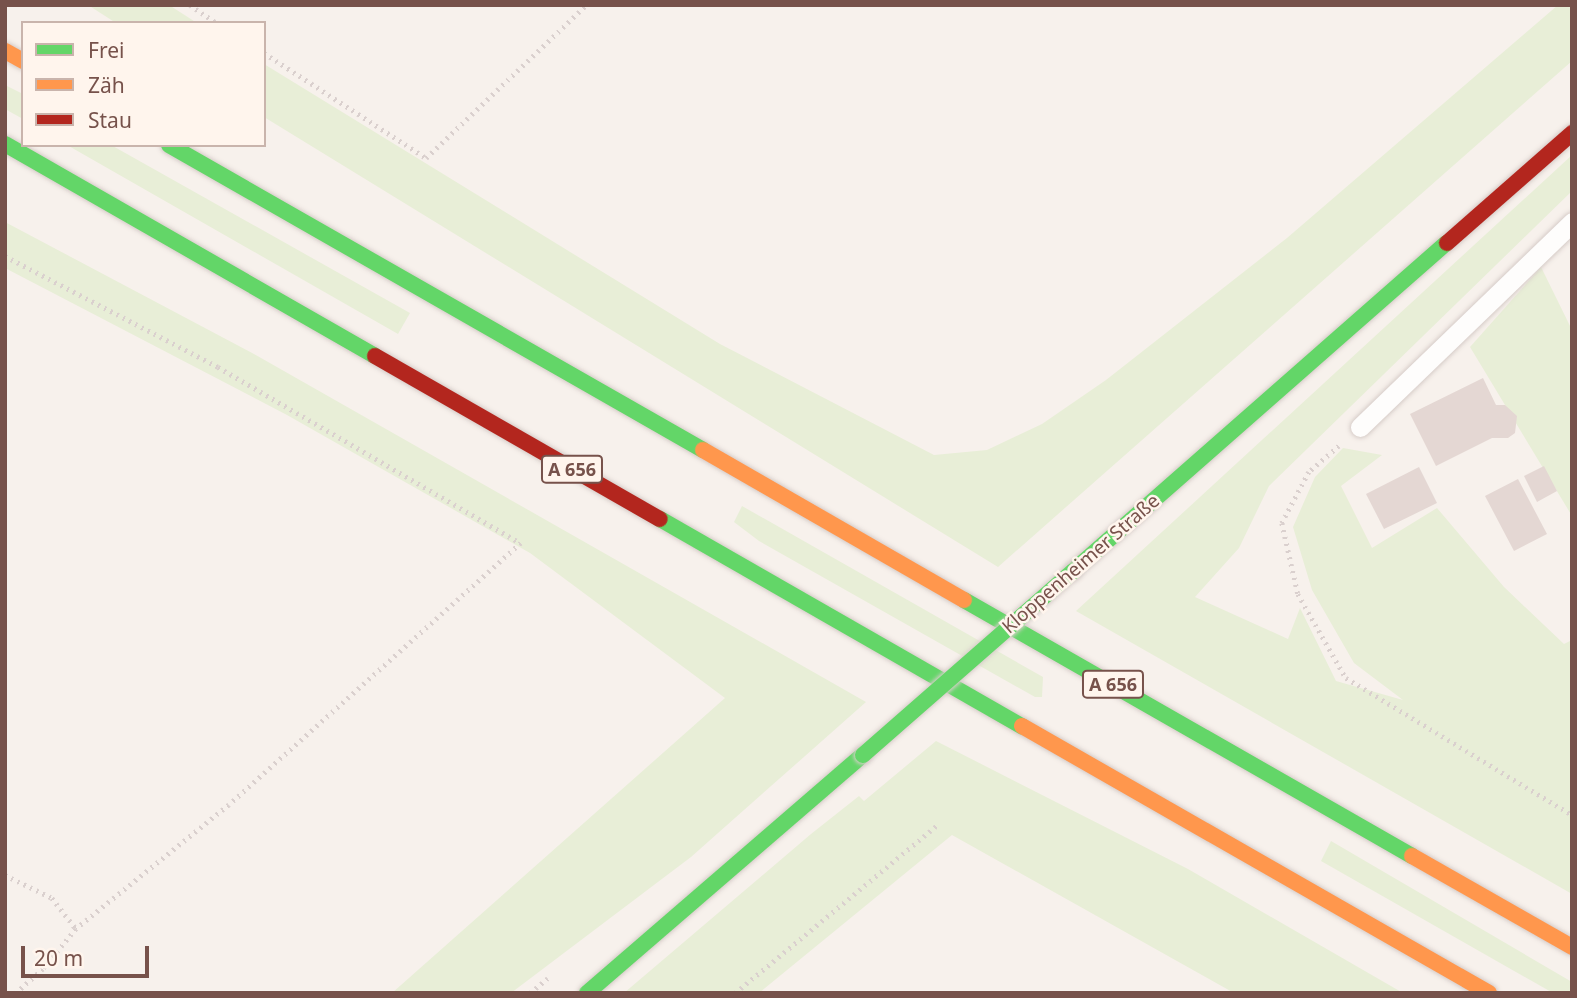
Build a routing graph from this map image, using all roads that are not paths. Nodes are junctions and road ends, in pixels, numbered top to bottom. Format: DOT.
graph roads {
  1 [pos="5,51"];
  2 [pos="21,60"];
  3 [pos="1572,133"];
  4 [pos="5,144"];
  5 [pos="172,147"];
  6 [pos="5,162"];
  7 [pos="81,188"];
  8 [pos="1572,222"];
  9 [pos="1360,427"];
  10 [pos="1572,947"];
  11 [pos="587,993"];
  12 [pos="1489,993"];
  1 -- 2 [label="main road"];
  3 -- 11 [label="main road, Kloppenheimer Straße, bridge"];
  4 -- 7 [label="main road, A 656"];
  5 -- 10 [label="main road, A 656"];
  6 -- 7 [label="main road"];
  7 -- 12 [label="main road, A 656"];
  8 -- 9 [label="lane"];
}
